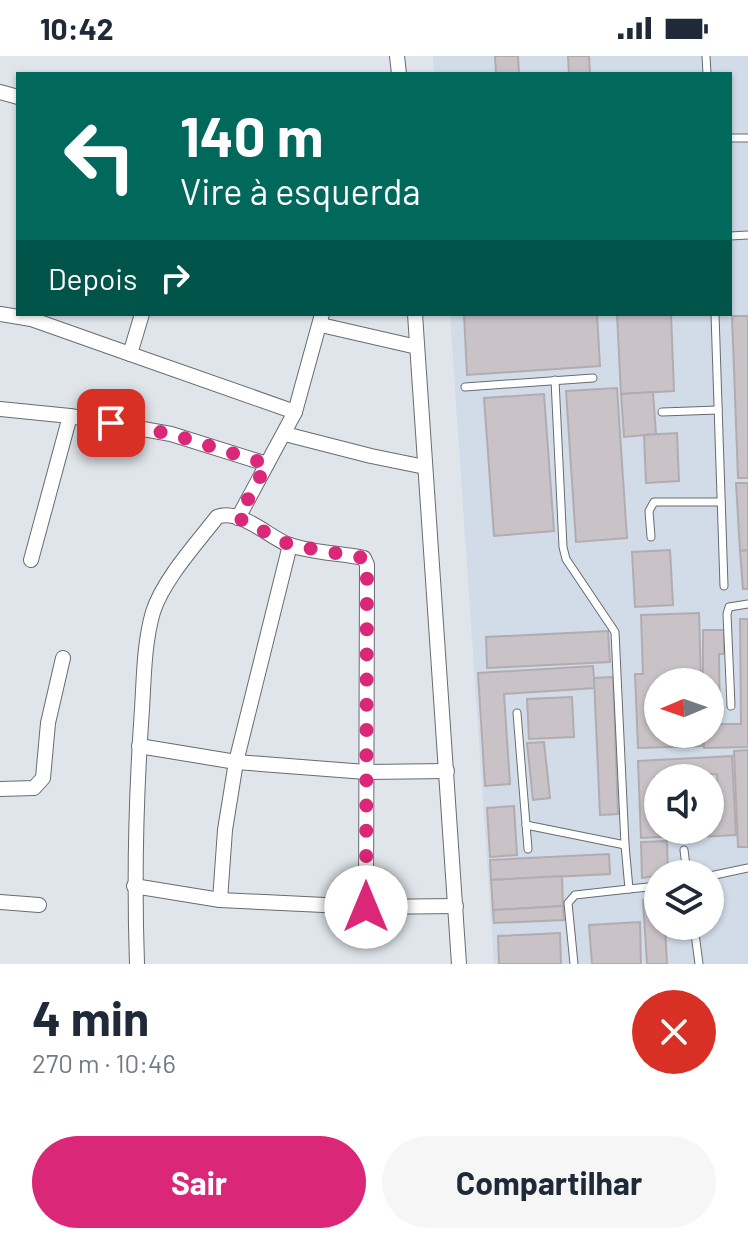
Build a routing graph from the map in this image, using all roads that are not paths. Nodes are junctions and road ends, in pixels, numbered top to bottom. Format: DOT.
graph roads {
  1 [pos="141,316"];
  2 [pos="415,316"];
  3 [pos="715,316"];
  4 [pos="32,317"];
  5 [pos="322,320"];
  6 [pos="417,347"];
  7 [pos="130,354"];
  8 [pos="593,378"];
  9 [pos="555,380"];
  10 [pos="465,387"];
  11 [pos="0,409"];
  12 [pos="718,410"];
  13 [pos="295,412"];
  14 [pos="662,412"];
  15 [pos="70,416"];
  16 [pos="285,434"];
  17 [pos="267,464"];
  18 [pos="425,467"];
  19 [pos="721,502"];
  20 [pos="238,518"];
  21 [pos="651,537"];
  22 [pos="290,545"];
  23 [pos="31,560"];
  24 [pos="724,586"];
  25 [pos="748,604"];
  26 [pos="63,658"];
  27 [pos="731,706"];
  28 [pos="517,713"];
  29 [pos="139,746"];
  30 [pos="236,762"];
  31 [pos="447,771"];
  32 [pos="366,772"];
  33 [pos="0,789"];
  34 [pos="526,825"];
  35 [pos="625,845"];
  36 [pos="528,849"];
  37 [pos="684,850"];
  38 [pos="685,860"];
  39 [pos="748,868"];
  40 [pos="724,873"];
  41 [pos="134,886"];
  42 [pos="644,887"];
  43 [pos="629,889"];
  44 [pos="220,900"];
  45 [pos="0,902"];
  46 [pos="39,905"];
  47 [pos="456,906"];
  48 [pos="366,907"];
  49 [pos="696,940"];
  50 [pos="137,964"];
  51 [pos="459,964"];
  52 [pos="574,964"];
  53 [pos="699,964"];
  1 -- 7 [label="street"];
  2 -- 6 [label="street"];
  3 -- 12 [label="lane"];
  4 -- 7 [label="street"];
  5 -- 6 [label="street"];
  5 -- 13 [label="street"];
  6 -- 18 [label="street"];
  7 -- 13 [label="street"];
  8 -- 9 [label="lane"];
  9 -- 10 [label="lane"];
  9 -- 35 [label="lane"];
  11 -- 15 [label="street"];
  12 -- 14 [label="lane"];
  12 -- 19 [label="lane"];
  13 -- 16 [label="street"];
  15 -- 17 [label="street"];
  15 -- 23 [label="street"];
  16 -- 17 [label="street"];
  16 -- 18 [label="street"];
  17 -- 20 [label="street"];
  18 -- 31 [label="street"];
  19 -- 21 [label="lane"];
  19 -- 24 [label="lane"];
  20 -- 22 [label="street"];
  20 -- 29 [label="street"];
  22 -- 30 [label="street"];
  22 -- 32 [label="street"];
  25 -- 27 [label="lane"];
  26 -- 33 [label="street"];
  28 -- 34 [label="lane"];
  29 -- 30 [label="street"];
  29 -- 41 [label="street"];
  30 -- 32 [label="street"];
  30 -- 44 [label="street"];
  31 -- 32 [label="street"];
  31 -- 47 [label="street"];
  32 -- 48 [label="street"];
  34 -- 35 [label="lane"];
  34 -- 36 [label="lane"];
  35 -- 43 [label="lane"];
  37 -- 38 [label="lane"];
  39 -- 40 [label="lane"];
  41 -- 44 [label="street"];
  41 -- 50 [label="street"];
  42 -- 43 [label="lane"];
  43 -- 52 [label="lane"];
  44 -- 48 [label="street"];
  45 -- 46 [label="street"];
  47 -- 48 [label="street"];
  47 -- 51 [label="street"];
  49 -- 53 [label="lane"];
}
